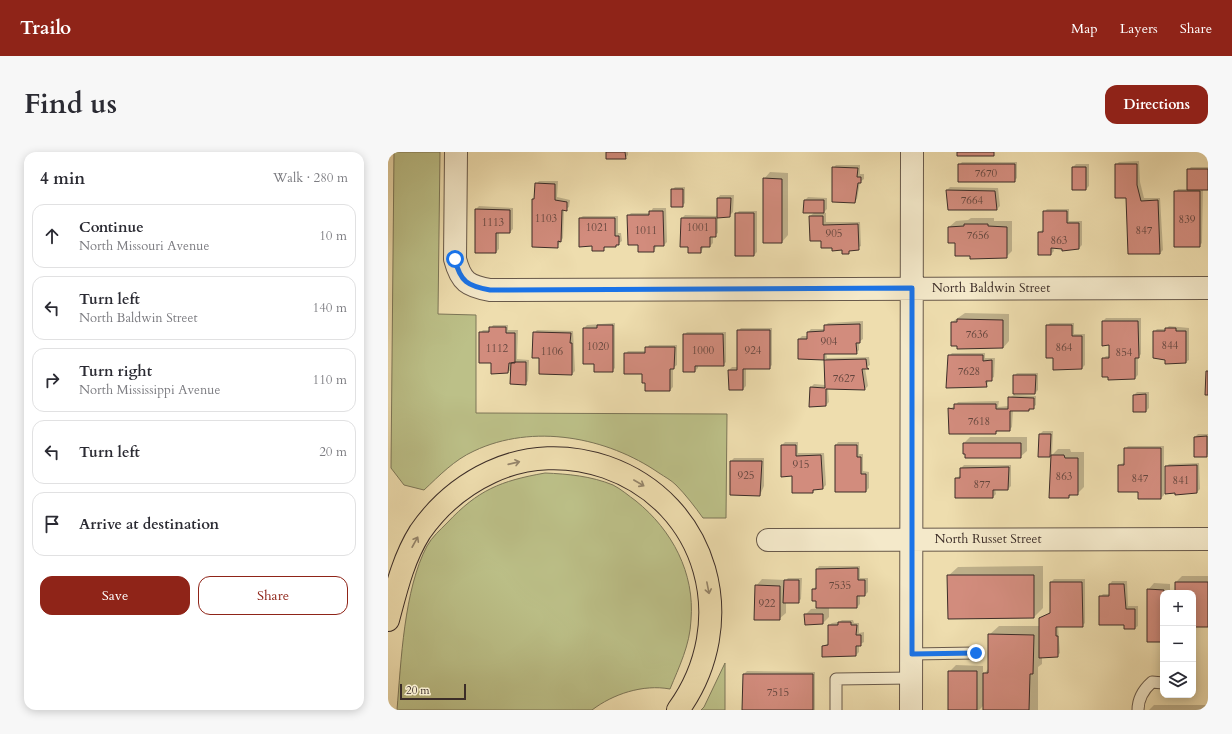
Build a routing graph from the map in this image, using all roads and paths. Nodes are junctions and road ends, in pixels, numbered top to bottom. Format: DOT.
graph roads {
  1 [pos="456,152"];
  2 [pos="912,152"];
  3 [pos="912,288"];
  4 [pos="1208,288"];
  5 [pos="912,538"];
  6 [pos="1208,539"];
  7 [pos="768,540"];
  8 [pos="388,620"];
  9 [pos="976,653"];
  10 [pos="912,654"];
  11 [pos="912,678"];
  12 [pos="1160,683"];
  13 [pos="678,710"];
  14 [pos="836,710"];
  15 [pos="911,710"];
  16 [pos="1138,710"];
  1 -- 3 [label="street, North Baldwin Street"];
  2 -- 3 [label="street"];
  3 -- 4 [label="street, North Baldwin Street"];
  3 -- 5 [label="street"];
  5 -- 6 [label="street, North Russet Street"];
  5 -- 7 [label="street, North Russet Street"];
  5 -- 10 [label="street"];
  8 -- 13 [label="highway, one-way"];
  9 -- 10 [label="lane"];
  10 -- 11 [label="street"];
  11 -- 14 [label="lane"];
  11 -- 15 [label="street"];
  12 -- 16 [label="lane"];
}
